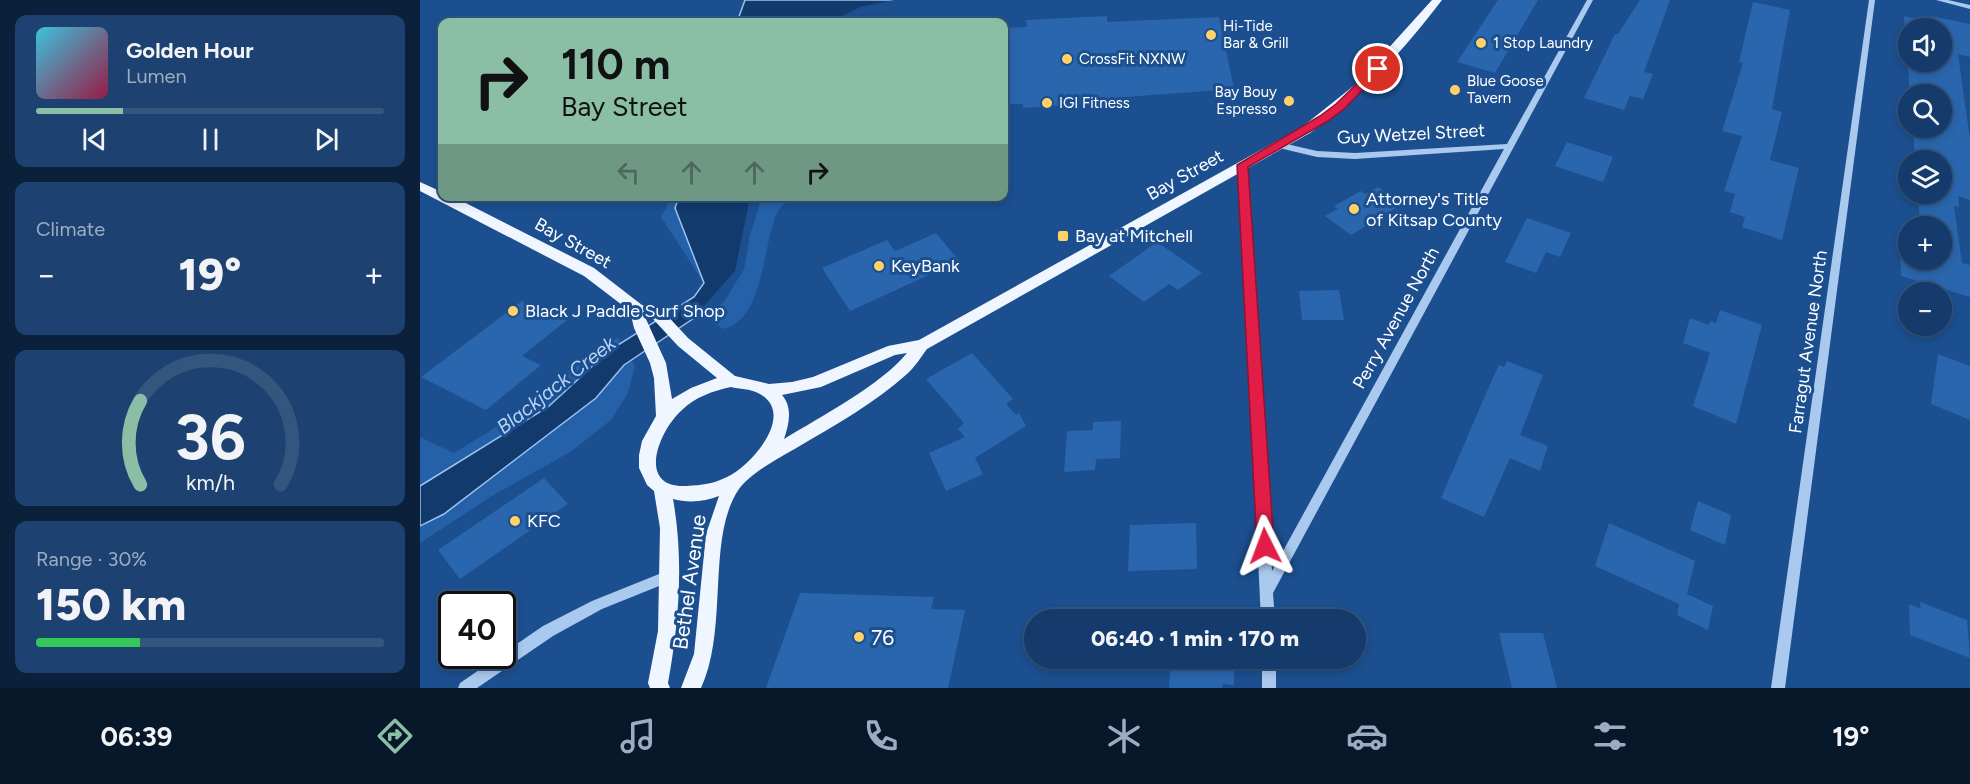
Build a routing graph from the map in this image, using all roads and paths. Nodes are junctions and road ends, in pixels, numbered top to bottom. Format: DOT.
graph roads {
  1 [pos="1437,0"];
  2 [pos="1590,0"];
  3 [pos="1872,0"];
  4 [pos="1939,0"];
  5 [pos="1970,7"];
  6 [pos="1278,145"];
  7 [pos="1511,146"];
  8 [pos="1243,165"];
  9 [pos="420,186"];
  10 [pos="438,195"];
  11 [pos="449,201"];
  12 [pos="637,309"];
  13 [pos="922,345"];
  14 [pos="731,381"];
  15 [pos="769,390"];
  16 [pos="664,416"];
  17 [pos="762,461"];
  18 [pos="734,482"];
  19 [pos="662,488"];
  20 [pos="669,576"];
  21 [pos="1268,590"];
  22 [pos="1268,609"];
  23 [pos="1269,669"];
  24 [pos="465,688"];
  25 [pos="660,688"];
  26 [pos="691,688"];
  27 [pos="1269,688"];
  28 [pos="1778,688"];
  1 -- 6 [label="main road, Bay Street"];
  2 -- 7 [label="street, Perry Avenue North"];
  3 -- 28 [label="street, Farragut Avenue North"];
  4 -- 5 [label="street"];
  6 -- 7 [label="street, Guy Wetzel Street"];
  6 -- 8 [label="main road, Bay Street"];
  7 -- 21 [label="street, Perry Avenue North"];
  8 -- 13 [label="main road, Bay Street"];
  8 -- 21 [label="street"];
  9 -- 10 [label="main road, Bay Street"];
  11 -- 12 [label="main road, Bay Street"];
  12 -- 14 [label="main road, Bay Street"];
  12 -- 16 [label="main road"];
  13 -- 15 [label="main road, Bay Street"];
  13 -- 17 [label="main road, Bay Street"];
  14 -- 15 [label="main road"];
  14 -- 16 [label="main road"];
  15 -- 17 [label="main road"];
  16 -- 19 [label="main road"];
  17 -- 18 [label="main road"];
  18 -- 19 [label="main road"];
  18 -- 26 [label="main road, Bethel Avenue"];
  19 -- 20 [label="main road, Bethel Avenue"];
  20 -- 24 [label="street"];
  20 -- 25 [label="main road, Bethel Avenue"];
  21 -- 22 [label="street"];
  23 -- 27 [label="street"];
}
